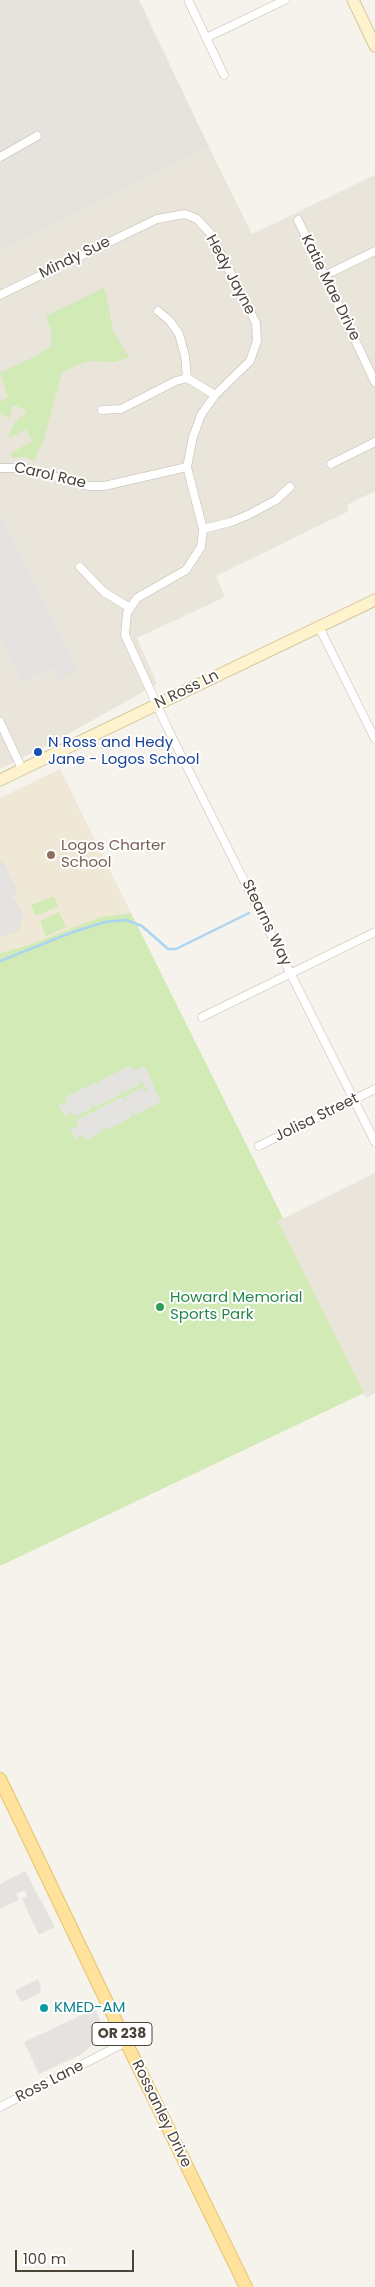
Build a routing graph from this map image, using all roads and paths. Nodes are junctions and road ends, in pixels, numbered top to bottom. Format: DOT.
graph roads {
  1 [pos="285,0"];
  2 [pos="352,0"];
  3 [pos="189,2"];
  4 [pos="206,38"];
  5 [pos="375,46"];
  6 [pos="224,74"];
  7 [pos="37,136"];
  8 [pos="0,156"];
  9 [pos="298,220"];
  10 [pos="150,222"];
  11 [pos="375,251"];
  12 [pos="324,276"];
  13 [pos="0,295"];
  14 [pos="158,311"];
  15 [pos="187,378"];
  16 [pos="375,382"];
  17 [pos="215,395"];
  18 [pos="102,410"];
  19 [pos="375,442"];
  20 [pos="331,464"];
  21 [pos="187,467"];
  22 [pos="0,468"];
  23 [pos="290,487"];
  24 [pos="203,529"];
  25 [pos="80,567"];
  26 [pos="375,600"];
  27 [pos="130,608"];
  28 [pos="319,627"];
  29 [pos="157,705"];
  30 [pos="0,722"];
  31 [pos="375,739"];
  32 [pos="22,769"];
  33 [pos="0,780"];
  34 [pos="375,932"];
  35 [pos="291,974"];
  36 [pos="202,1017"];
  37 [pos="375,1089"];
  38 [pos="354,1100"];
  39 [pos="375,1142"];
  40 [pos="259,1146"];
  41 [pos="0,1778"];
  42 [pos="126,2042"];
  43 [pos="0,2107"];
  44 [pos="246,2287"];
  1 -- 4 [label="street"];
  2 -- 5 [label="main road"];
  3 -- 4 [label="street"];
  4 -- 6 [label="street"];
  7 -- 8 [label="street"];
  9 -- 12 [label="street, Katie Mae Drive"];
  10 -- 13 [label="street, Mindy Sue"];
  10 -- 17 [label="street, Hedy Jayne"];
  11 -- 12 [label="street"];
  12 -- 16 [label="street, Katie Mae Drive"];
  14 -- 15 [label="street"];
  15 -- 17 [label="street"];
  15 -- 18 [label="street"];
  17 -- 21 [label="street, Hedy Jayne"];
  19 -- 20 [label="street"];
  21 -- 22 [label="street, Carol Rae"];
  21 -- 24 [label="street, Hedy Jayne"];
  23 -- 24 [label="street"];
  24 -- 27 [label="street, Hedy Jayne"];
  25 -- 27 [label="street"];
  26 -- 28 [label="main road, N Ross Ln"];
  27 -- 29 [label="street"];
  28 -- 29 [label="main road, N Ross Ln"];
  28 -- 31 [label="street"];
  29 -- 32 [label="main road, N Ross Ln"];
  29 -- 35 [label="street, Stearns Way"];
  30 -- 32 [label="street"];
  32 -- 33 [label="main road, N Ross Ln"];
  34 -- 35 [label="street"];
  35 -- 36 [label="street"];
  35 -- 38 [label="street, Stearns Way"];
  37 -- 38 [label="street, Jolisa Street"];
  38 -- 39 [label="street, Stearns Way"];
  38 -- 40 [label="street, Jolisa Street"];
  41 -- 42 [label="main road, Rossanley Drive / OR 238"];
  42 -- 43 [label="street, Ross Lane"];
  42 -- 44 [label="main road, Rossanley Drive / OR 238"];
}
